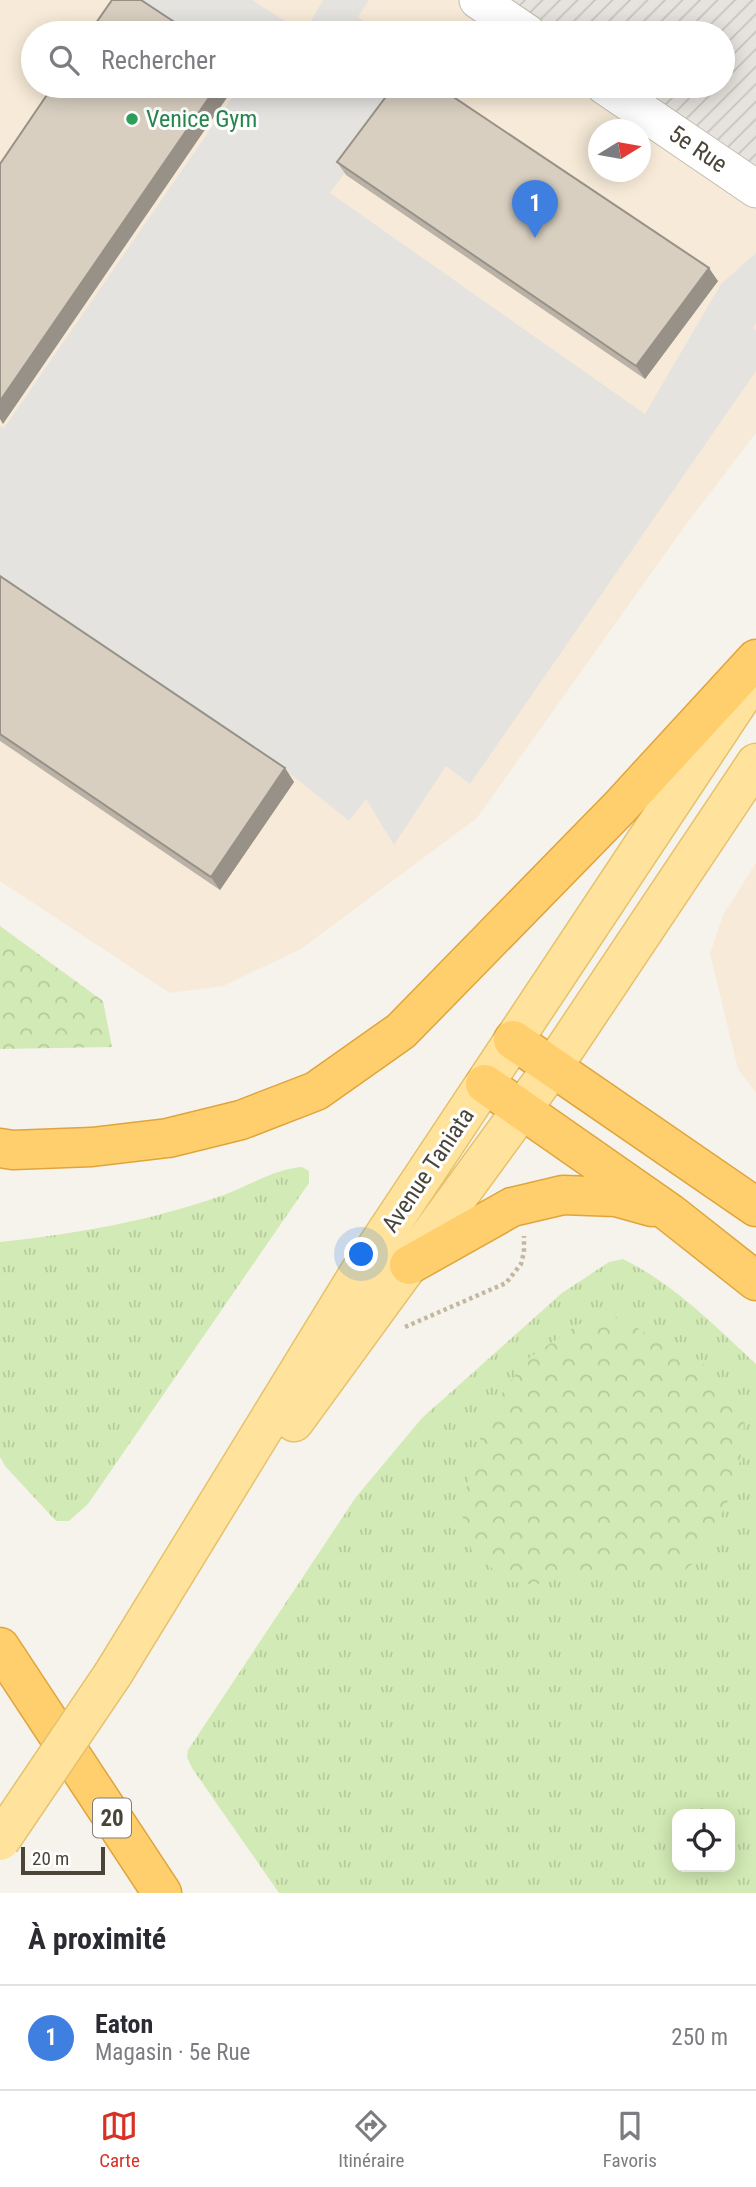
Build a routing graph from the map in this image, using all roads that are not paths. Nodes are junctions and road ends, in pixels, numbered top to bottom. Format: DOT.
graph roads {
  1 [pos="478,0"];
  2 [pos="509,21"];
  3 [pos="623,98"];
  4 [pos="756,188"];
  5 [pos="756,659"];
  6 [pos="756,675"];
  7 [pos="756,763"];
  8 [pos="513,1040"];
  9 [pos="552,1068"];
  10 [pos="485,1084"];
  11 [pos="522,1108"];
  12 [pos="0,1148"];
  13 [pos="756,1208"];
  14 [pos="670,1213"];
  15 [pos="409,1265"];
  16 [pos="756,1281"];
  17 [pos="0,1647"];
  18 [pos="113,1674"];
  19 [pos="30,1693"];
  20 [pos="0,1841"];
  21 [pos="162,1893"];
  22 [pos="190,1893"];
  1 -- 2 [label="street"];
  3 -- 4 [label="street, 5e Rue"];
  5 -- 12 [label="highway"];
  6 -- 8 [label="main road, Avenue Taniata"];
  7 -- 9 [label="main road, Avenue Taniata"];
  8 -- 9 [label="highway"];
  8 -- 10 [label="main road, Avenue Taniata"];
  9 -- 11 [label="main road, Avenue Taniata"];
  9 -- 13 [label="highway"];
  10 -- 11 [label="highway"];
  10 -- 18 [label="main road, Avenue Taniata"];
  11 -- 14 [label="highway"];
  11 -- 15 [label="main road, Avenue Taniata"];
  14 -- 15 [label="highway"];
  14 -- 16 [label="highway"];
  15 -- 18 [label="main road, Avenue Taniata"];
  17 -- 19 [label="highway, 20"];
  18 -- 20 [label="main road, Avenue Taniata, bridge"];
  19 -- 21 [label="highway, 20"];
  19 -- 22 [label="highway"];
}
